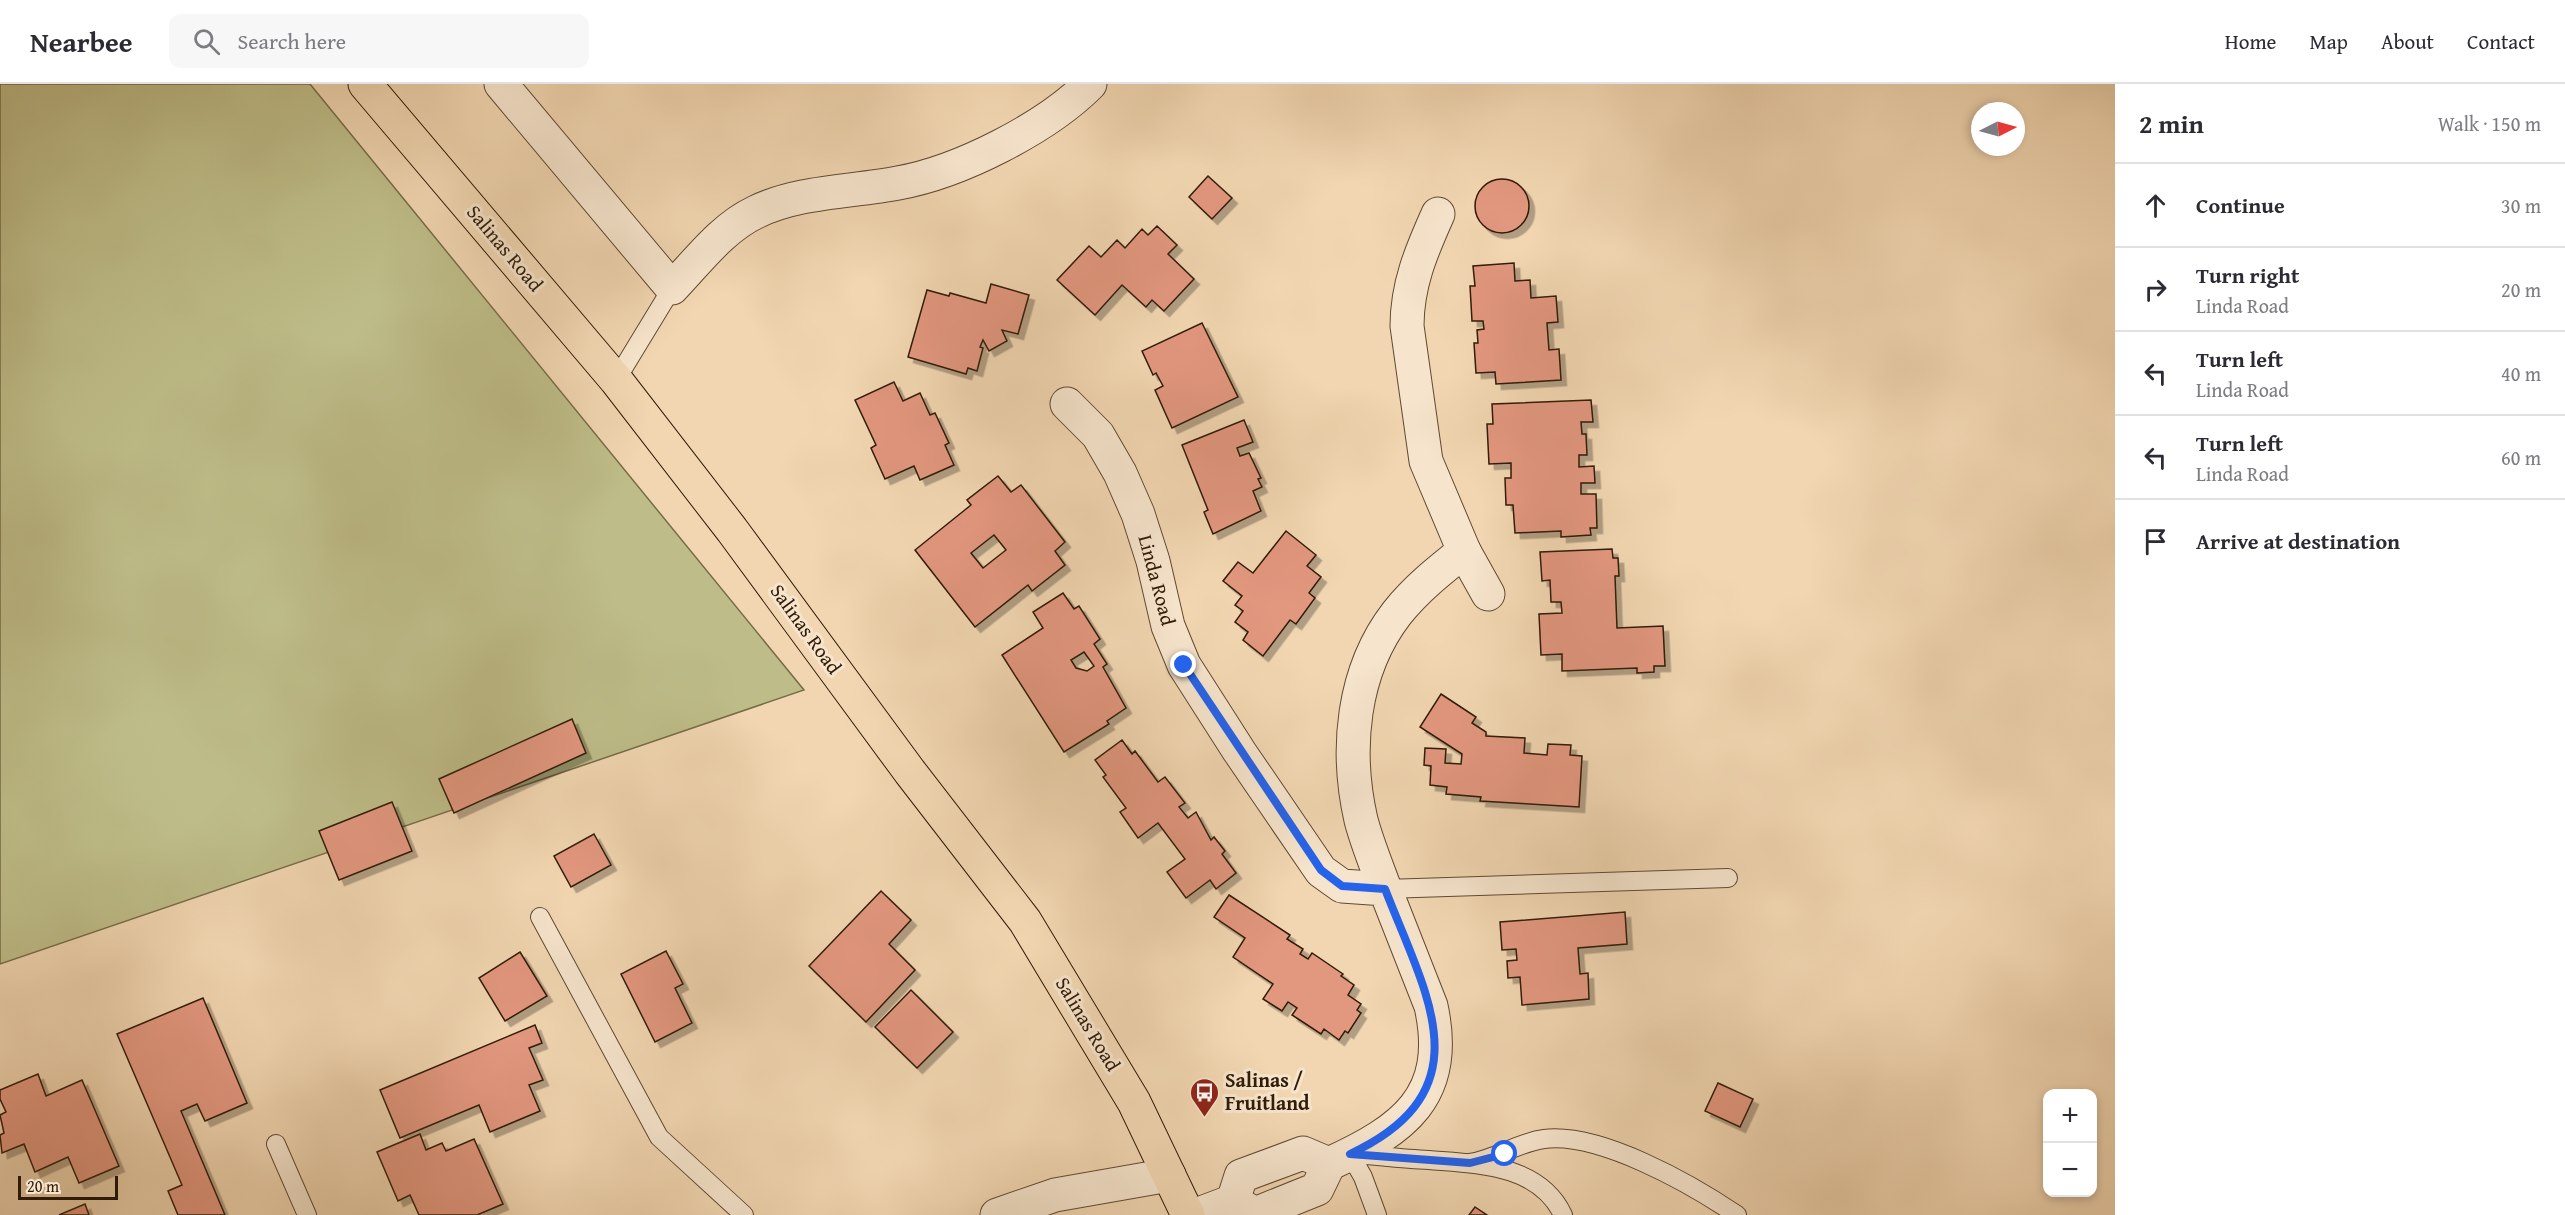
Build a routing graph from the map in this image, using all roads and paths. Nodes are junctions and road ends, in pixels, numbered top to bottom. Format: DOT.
graph roads {
  1 [pos="365,84"];
  2 [pos="501,84"];
  3 [pos="1090,84"];
  4 [pos="1438,214"];
  5 [pos="672,288"];
  6 [pos="616,380"];
  7 [pos="1066,404"];
  8 [pos="1464,551"];
  9 [pos="1488,594"];
  10 [pos="1728,878"];
  11 [pos="1385,889"];
  12 [pos="540,918"];
  13 [pos="276,1144"];
  14 [pos="1340,1159"];
  15 [pos="1470,1163"];
  16 [pos="1169,1175"];
  17 [pos="307,1215"];
  18 [pos="744,1215"];
  19 [pos="997,1215"];
  20 [pos="1188,1215"];
  21 [pos="1196,1215"];
  22 [pos="1377,1215"];
  23 [pos="1563,1215"];
  24 [pos="1737,1215"];
  1 -- 6 [label="main road, Salinas Road"];
  2 -- 5 [label="street"];
  3 -- 5 [label="street"];
  4 -- 8 [label="street"];
  5 -- 6 [label="lane"];
  6 -- 16 [label="main road, Salinas Road"];
  7 -- 11 [label="street, Linda Road"];
  8 -- 9 [label="street"];
  8 -- 11 [label="street"];
  10 -- 11 [label="lane"];
  11 -- 14 [label="street"];
  12 -- 18 [label="lane"];
  13 -- 17 [label="lane"];
  14 -- 15 [label="lane"];
  14 -- 21 [label="street"];
  14 -- 22 [label="lane"];
  15 -- 23 [label="lane"];
  15 -- 24 [label="lane"];
  16 -- 19 [label="street"];
  16 -- 20 [label="main road, Salinas Road"];
}
